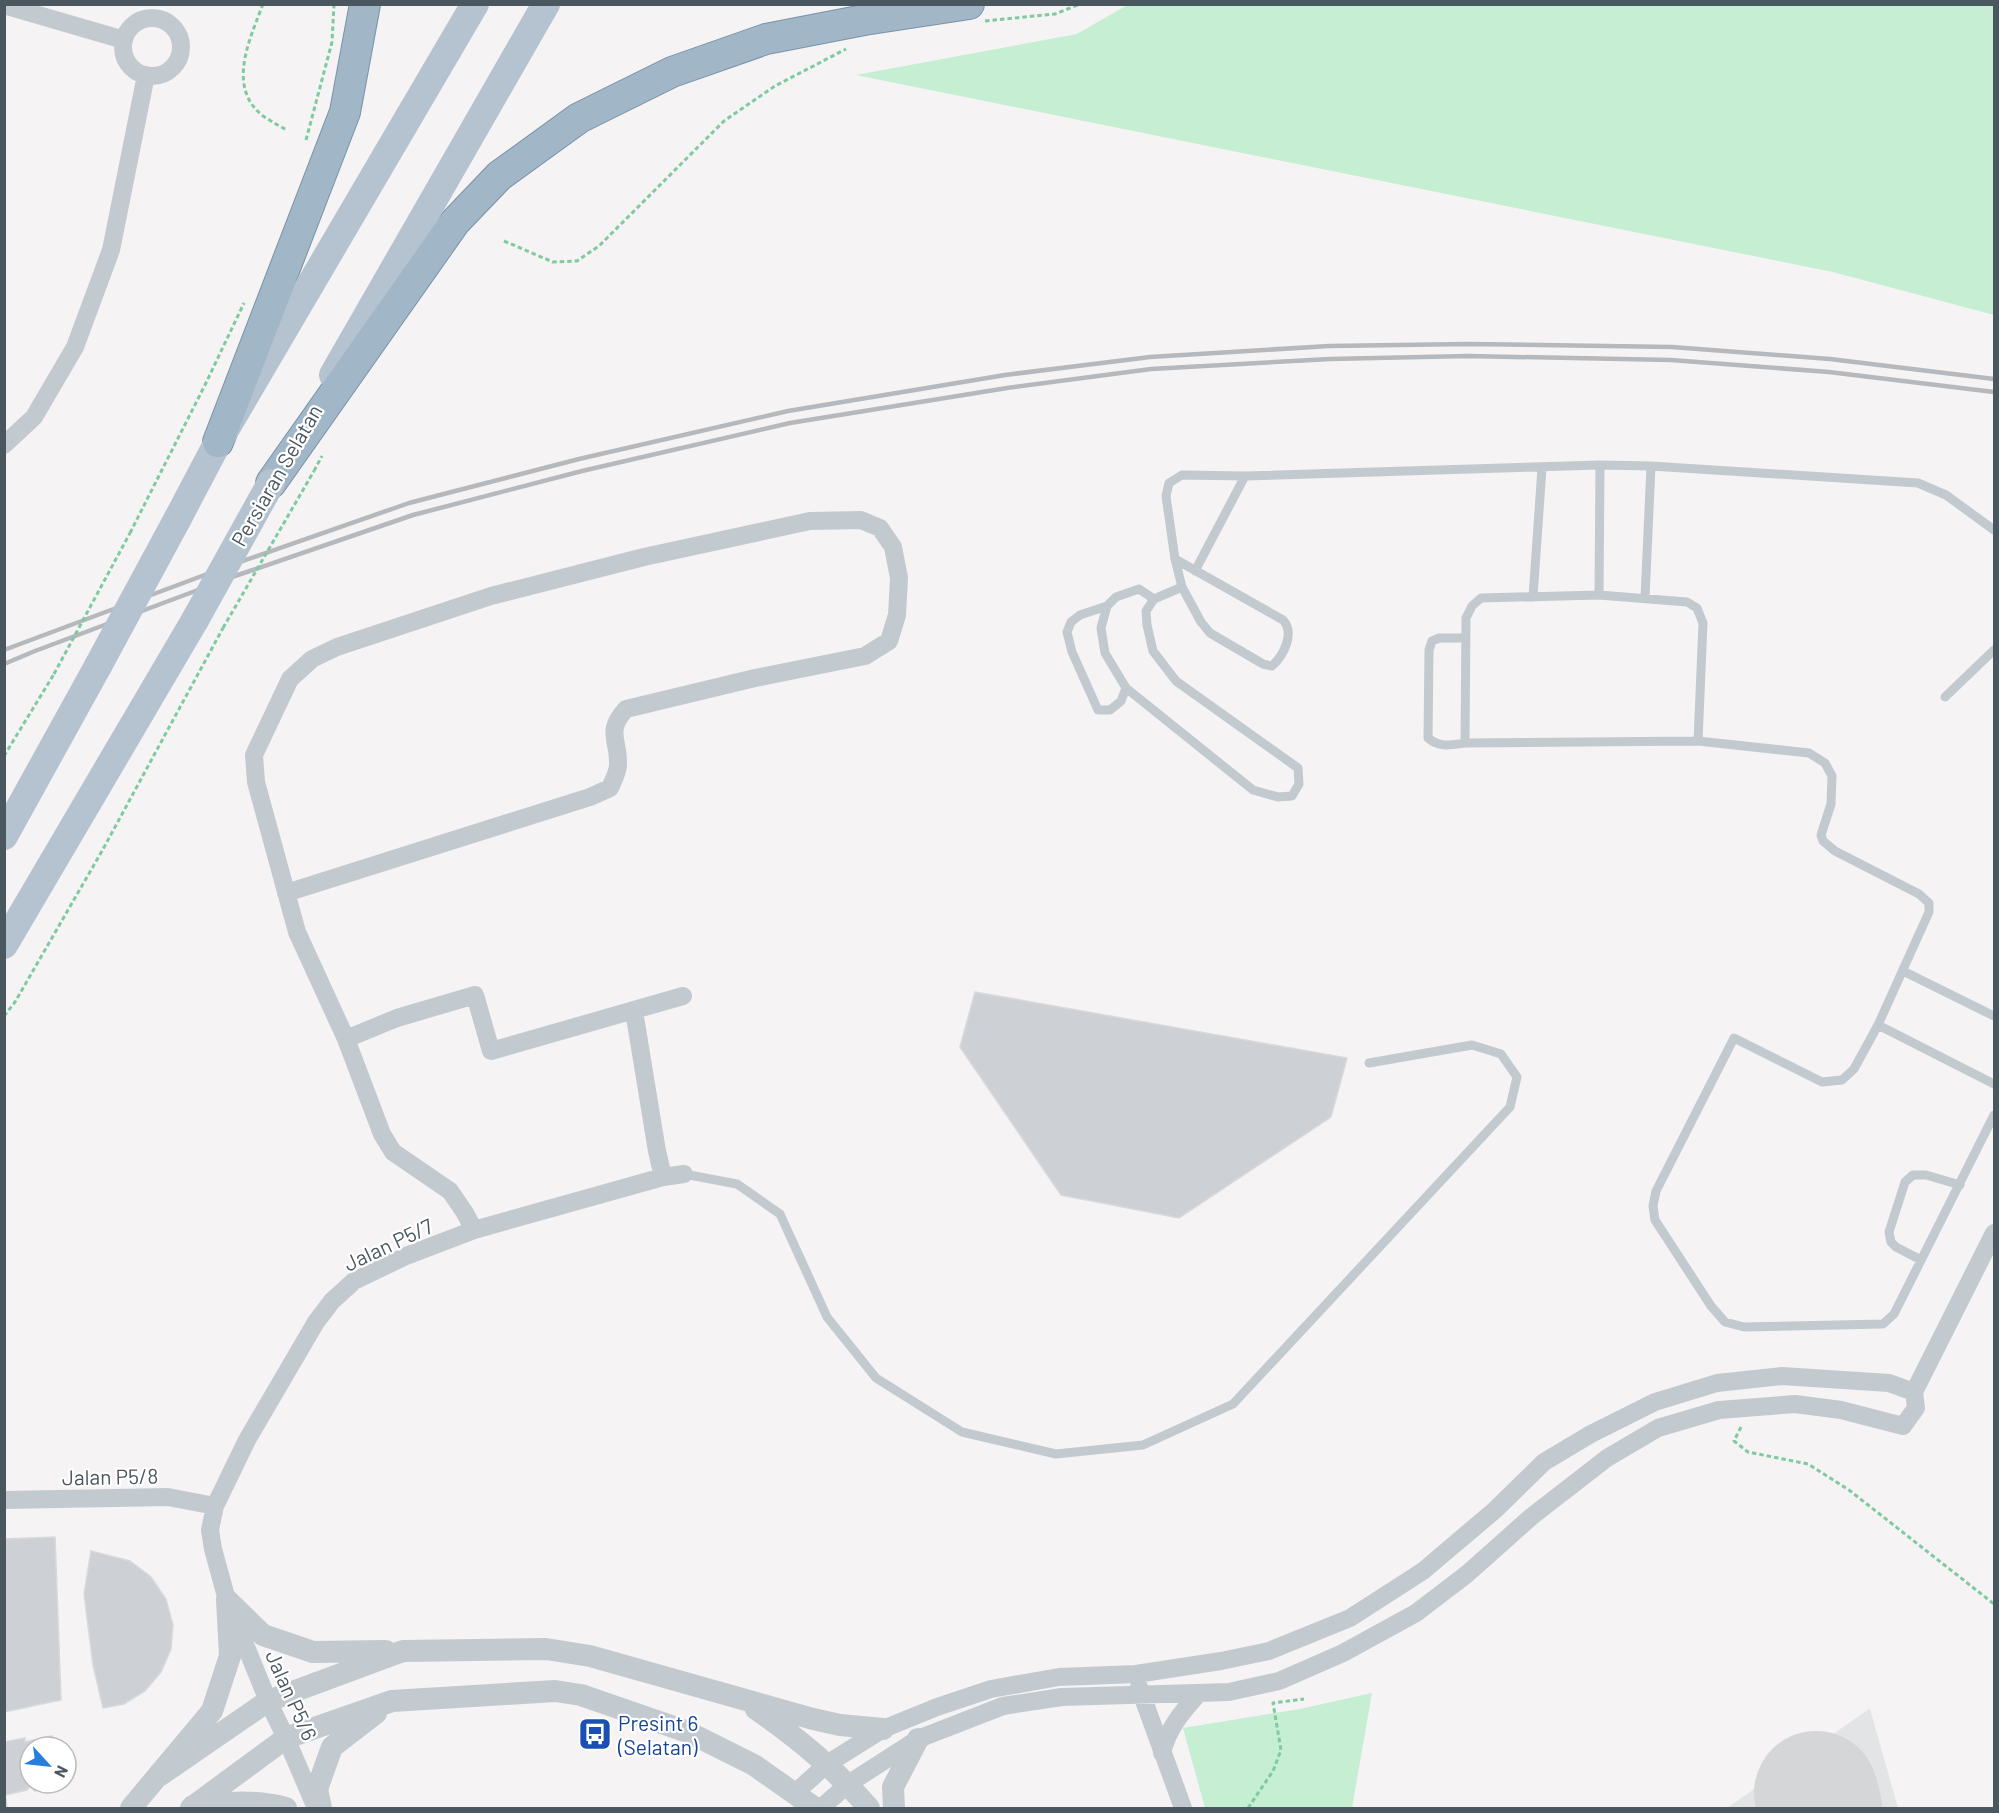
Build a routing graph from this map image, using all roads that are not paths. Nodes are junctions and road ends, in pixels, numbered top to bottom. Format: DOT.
graph roads {
  1 [pos="365,4"];
  2 [pos="475,4"];
  3 [pos="546,4"];
  4 [pos="4,5"];
  5 [pos="974,13"];
  6 [pos="124,40"];
  7 [pos="146,75"];
  8 [pos="219,442"];
  9 [pos="4,445"];
  10 [pos="1600,465"];
  11 [pos="1651,466"];
  12 [pos="1542,468"];
  13 [pos="1245,476"];
  14 [pos="271,483"];
  15 [pos="1995,530"];
  16 [pos="1175,559"];
  17 [pos="1195,571"];
  18 [pos="1182,587"];
  19 [pos="1599,596"];
  20 [pos="1533,597"];
  21 [pos="1646,597"];
  22 [pos="1154,599"];
  23 [pos="1107,606"];
  24 [pos="1466,638"];
  25 [pos="1995,650"];
  26 [pos="1126,688"];
  27 [pos="1945,697"];
  28 [pos="1698,741"];
  29 [pos="1465,743"];
  30 [pos="4,836"];
  31 [pos="286,892"];
  32 [pos="4,945"];
  33 [pos="1903,971"];
  34 [pos="683,996"];
  35 [pos="634,1011"];
  36 [pos="1995,1016"];
  37 [pos="1878,1025"];
  38 [pos="346,1039"];
  39 [pos="1369,1063"];
  40 [pos="1995,1084"];
  41 [pos="1995,1115"];
  42 [pos="684,1174"];
  43 [pos="663,1177"];
  44 [pos="1960,1185"];
  45 [pos="474,1230"];
  46 [pos="1995,1233"];
  47 [pos="1921,1260"];
  48 [pos="1914,1392"];
  49 [pos="4,1500"];
  50 [pos="215,1506"];
  51 [pos="227,1600"];
  52 [pos="403,1651"];
  53 [pos="1136,1674"];
  54 [pos="1199,1693"];
  55 [pos="1141,1696"];
  56 [pos="743,1700"];
  57 [pos="268,1701"];
  58 [pos="392,1701"];
  59 [pos="883,1729"];
  60 [pos="286,1738"];
  61 [pos="918,1739"];
  62 [pos="1162,1753"];
  63 [pos="827,1764"];
  64 [pos="159,1776"];
  65 [pos="848,1784"];
  66 [pos="795,1793"];
  67 [pos="192,1808"];
  68 [pos="131,1809"];
  69 [pos="286,1809"];
  70 [pos="316,1809"];
  71 [pos="321,1809"];
  72 [pos="814,1809"];
  73 [pos="820,1809"];
  74 [pos="868,1809"];
  75 [pos="894,1809"];
  76 [pos="1183,1809"];
  1 -- 8 [label="highway"];
  2 -- 8 [label="main road"];
  3 -- 14 [label="main road, Persiaran Selatan"];
  4 -- 6 [label="street"];
  5 -- 14 [label="highway"];
  6 -- 7 [label="street"];
  6 -- 7 [label="street"];
  7 -- 9 [label="street"];
  8 -- 30 [label="main road, bridge"];
  10 -- 11 [label="lane"];
  10 -- 12 [label="lane"];
  10 -- 19 [label="lane"];
  11 -- 15 [label="lane"];
  11 -- 21 [label="lane"];
  12 -- 13 [label="lane"];
  12 -- 20 [label="lane"];
  13 -- 16 [label="lane"];
  13 -- 17 [label="lane"];
  14 -- 32 [label="main road, Persiaran Selatan, bridge"];
  16 -- 17 [label="lane"];
  16 -- 18 [label="lane"];
  17 -- 18 [label="lane"];
  18 -- 22 [label="lane"];
  19 -- 20 [label="lane"];
  19 -- 21 [label="lane"];
  20 -- 24 [label="lane"];
  21 -- 28 [label="lane"];
  22 -- 23 [label="lane"];
  22 -- 26 [label="lane"];
  23 -- 26 [label="lane"];
  23 -- 26 [label="lane"];
  24 -- 29 [label="lane"];
  24 -- 29 [label="lane"];
  25 -- 27 [label="lane"];
  28 -- 29 [label="lane"];
  28 -- 33 [label="lane"];
  31 -- 31 [label="street"];
  31 -- 38 [label="street"];
  33 -- 36 [label="lane"];
  33 -- 37 [label="lane"];
  34 -- 35 [label="street"];
  35 -- 38 [label="street"];
  35 -- 43 [label="street"];
  37 -- 40 [label="lane"];
  37 -- 47 [label="lane"];
  38 -- 45 [label="street"];
  39 -- 42 [label="lane"];
  41 -- 44 [label="lane"];
  42 -- 43 [label="street, Jalan P5/7"];
  43 -- 45 [label="street, Jalan P5/7"];
  44 -- 47 [label="lane"];
  44 -- 47 [label="lane"];
  45 -- 50 [label="street, Jalan P5/7"];
  46 -- 48 [label="street"];
  48 -- 53 [label="street"];
  48 -- 54 [label="street"];
  49 -- 50 [label="street, Jalan P5/8"];
  50 -- 51 [label="street, Jalan P5/7"];
  51 -- 52 [label="street"];
  51 -- 57 [label="street, Jalan P5/6"];
  51 -- 64 [label="street"];
  52 -- 56 [label="street"];
  52 -- 57 [label="street"];
  53 -- 55 [label="street"];
  53 -- 59 [label="street"];
  54 -- 55 [label="street"];
  54 -- 62 [label="street"];
  55 -- 61 [label="street"];
  55 -- 62 [label="street"];
  56 -- 59 [label="street"];
  56 -- 63 [label="street"];
  57 -- 60 [label="street, Jalan P5/6"];
  57 -- 64 [label="street"];
  58 -- 60 [label="street"];
  58 -- 66 [label="street"];
  58 -- 71 [label="street"];
  59 -- 63 [label="street"];
  60 -- 67 [label="street"];
  60 -- 70 [label="street, Jalan P5/6"];
  61 -- 65 [label="street"];
  61 -- 75 [label="street"];
  62 -- 76 [label="street"];
  63 -- 65 [label="street"];
  63 -- 66 [label="street"];
  64 -- 68 [label="street"];
  65 -- 73 [label="street"];
  65 -- 74 [label="street"];
  66 -- 72 [label="street"];
  67 -- 69 [label="street"];
}
